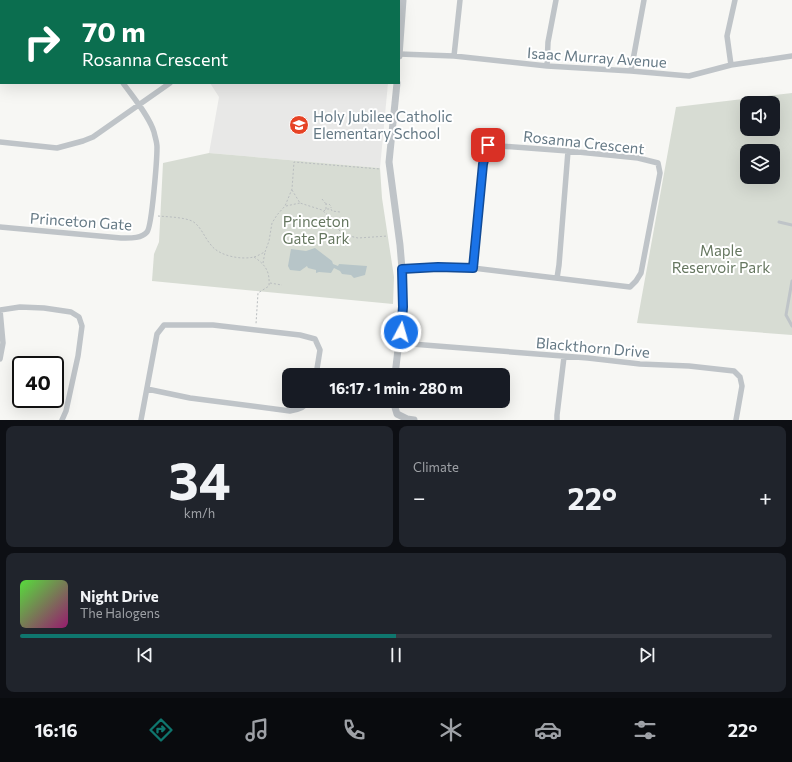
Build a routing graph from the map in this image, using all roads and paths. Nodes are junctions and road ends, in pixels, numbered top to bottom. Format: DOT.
graph roads {
  1 [pos="403,0"];
  2 [pos="460,0"];
  3 [pos="556,0"];
  4 [pos="644,0"];
  5 [pos="735,0"];
  6 [pos="400,41"];
  7 [pos="400,55"];
  8 [pos="454,56"];
  9 [pos="792,56"];
  10 [pos="731,65"];
  11 [pos="547,66"];
  12 [pos="631,71"];
  13 [pos="124,84"];
  14 [pos="169,84"];
  15 [pos="397,84"];
  16 [pos="139,106"];
  17 [pos="365,137"];
  18 [pos="382,138"];
  19 [pos="0,142"];
  20 [pos="568,150"];
  21 [pos="380,169"];
  22 [pos="292,189"];
  23 [pos="322,199"];
  24 [pos="300,203"];
  25 [pos="326,204"];
  26 [pos="285,206"];
  27 [pos="326,209"];
  28 [pos="331,209"];
  29 [pos="323,211"];
  30 [pos="340,212"];
  31 [pos="151,215"];
  32 [pos="779,222"];
  33 [pos="792,225"];
  34 [pos="0,226"];
  35 [pos="388,236"];
  36 [pos="265,252"];
  37 [pos="254,257"];
  38 [pos="263,263"];
  39 [pos="473,268"];
  40 [pos="402,269"];
  41 [pos="557,278"];
  42 [pos="792,281"];
  43 [pos="269,283"];
  44 [pos="282,284"];
  45 [pos="0,310"];
  46 [pos="256,324"];
  47 [pos="792,326"];
  48 [pos="399,343"];
  49 [pos="564,357"];
  50 [pos="0,358"];
  51 [pos="317,368"];
  52 [pos="396,368"];
  53 [pos="147,389"];
  54 [pos="301,408"];
  55 [pos="395,408"];
  56 [pos="62,420"];
  57 [pos="141,420"];
  58 [pos="414,420"];
  59 [pos="557,420"];
  60 [pos="736,420"];
  1 -- 6 [label="street"];
  2 -- 8 [label="street"];
  3 -- 11 [label="street"];
  4 -- 12 [label="street"];
  5 -- 10 [label="street"];
  7 -- 8 [label="street, Isaac Murray Avenue"];
  8 -- 11 [label="street, Isaac Murray Avenue"];
  9 -- 10 [label="street, Isaac Murray Avenue"];
  10 -- 12 [label="street, Isaac Murray Avenue"];
  11 -- 12 [label="street, Isaac Murray Avenue"];
  13 -- 16 [label="street, Princeton Gate"];
  14 -- 16 [label="street"];
  15 -- 40 [label="street"];
  16 -- 19 [label="street"];
  16 -- 31 [label="street, Princeton Gate"];
  17 -- 18 [label="path"];
  20 -- 39 [label="street, Rosanna Crescent"];
  20 -- 41 [label="street"];
  20 -- 41 [label="street, Rosanna Crescent"];
  21 -- 22 [label="path"];
  22 -- 24 [label="path"];
  22 -- 26 [label="path"];
  23 -- 25 [label="path"];
  24 -- 26 [label="path"];
  24 -- 29 [label="path"];
  25 -- 27 [label="path"];
  25 -- 28 [label="path"];
  26 -- 36 [label="path"];
  27 -- 28 [label="path"];
  27 -- 29 [label="path"];
  28 -- 30 [label="path"];
  29 -- 35 [label="path"];
  31 -- 34 [label="street, Princeton Gate"];
  31 -- 37 [label="path"];
  32 -- 33 [label="lane"];
  36 -- 37 [label="path"];
  36 -- 38 [label="path"];
  37 -- 38 [label="path"];
  38 -- 43 [label="path"];
  39 -- 40 [label="street, Rosanna Crescent"];
  39 -- 41 [label="street, Rosanna Crescent"];
  40 -- 48 [label="street"];
  42 -- 47 [label="lane"];
  43 -- 44 [label="path"];
  43 -- 46 [label="path"];
  45 -- 50 [label="street"];
  45 -- 56 [label="street"];
  48 -- 49 [label="street, Blackthorn Drive"];
  48 -- 52 [label="street"];
  49 -- 59 [label="street"];
  49 -- 60 [label="street, Blackthorn Drive"];
  51 -- 53 [label="street"];
  53 -- 54 [label="street"];
  53 -- 57 [label="street"];
  55 -- 58 [label="street"];
}
